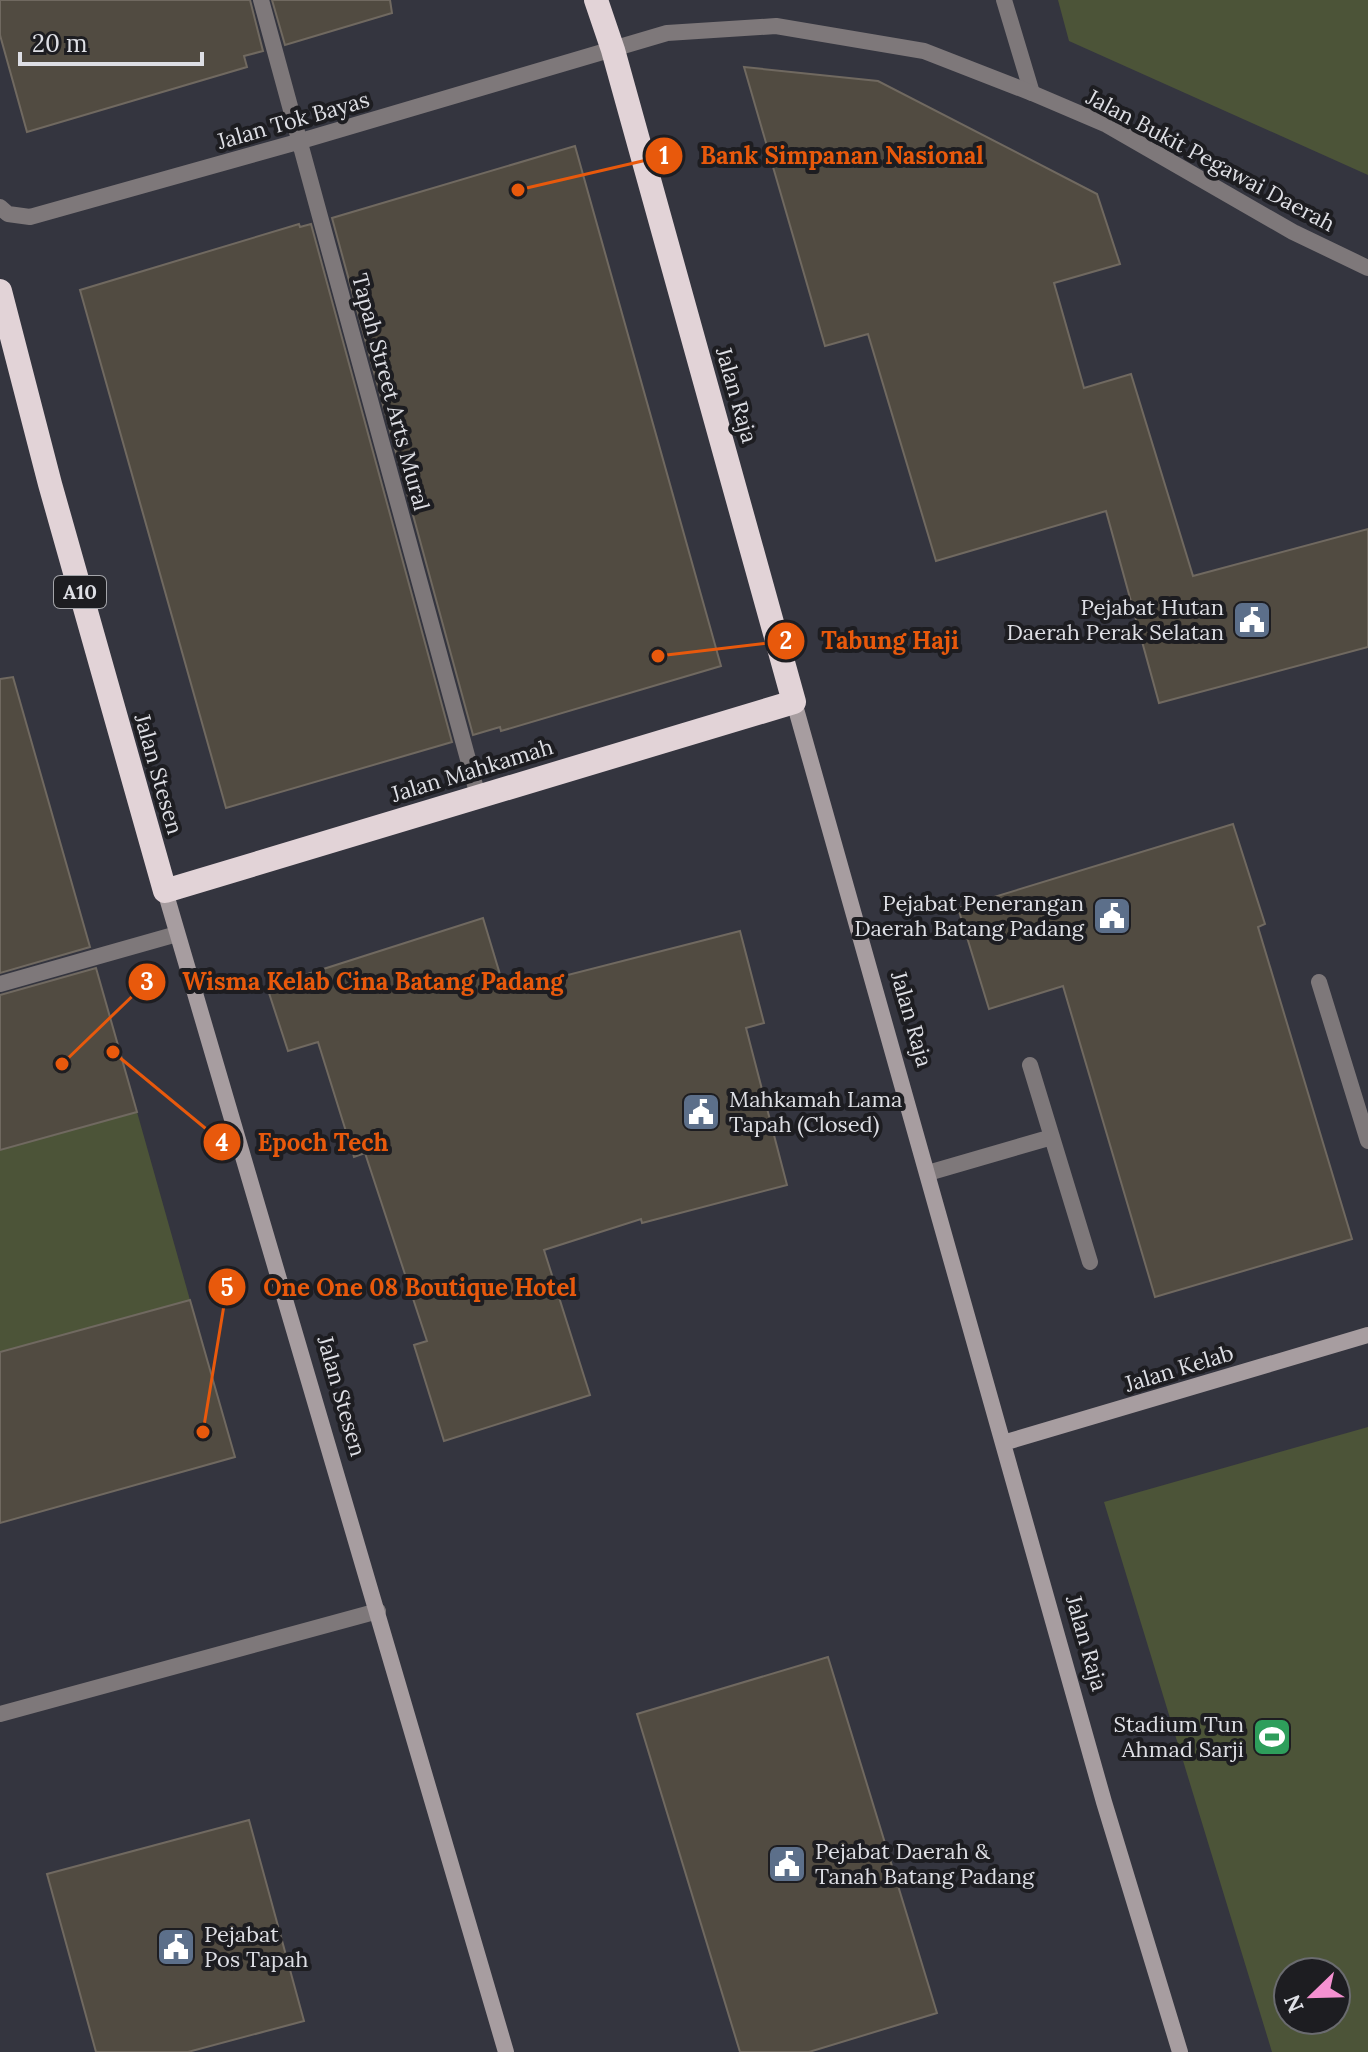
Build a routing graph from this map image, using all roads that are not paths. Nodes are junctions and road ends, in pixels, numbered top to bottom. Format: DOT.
graph roads {
  1 [pos="261,0"];
  2 [pos="596,0"];
  3 [pos="1004,0"];
  4 [pos="613,50"];
  5 [pos="1032,93"];
  6 [pos="301,141"];
  7 [pos="0,207"];
  8 [pos="1368,268"];
  9 [pos="0,291"];
  10 [pos="794,702"];
  11 [pos="478,796"];
  12 [pos="165,891"];
  13 [pos="177,934"];
  14 [pos="1319,982"];
  15 [pos="0,984"];
  16 [pos="1030,1065"];
  17 [pos="1052,1137"];
  18 [pos="1368,1141"];
  19 [pos="928,1173"];
  20 [pos="1090,1262"];
  21 [pos="1368,1335"];
  22 [pos="1003,1443"];
  23 [pos="378,1611"];
  24 [pos="0,1714"];
  25 [pos="506,2052"];
  26 [pos="1180,2052"];
  1 -- 6 [label="street, Tapah Street Arts Mural"];
  2 -- 4 [label="highway, Jalan Raja"];
  3 -- 5 [label="street"];
  4 -- 5 [label="street, Jalan Bukit Pegawai Daerah"];
  4 -- 6 [label="street, Jalan Tok Bayas"];
  4 -- 10 [label="highway, Jalan Raja"];
  5 -- 8 [label="street, Jalan Bukit Pegawai Daerah"];
  6 -- 7 [label="street, Jalan Tok Bayas"];
  6 -- 11 [label="street, Tapah Street Arts Mural"];
  9 -- 12 [label="highway, Jalan Stesen / A10"];
  10 -- 11 [label="highway, Jalan Mahkamah"];
  10 -- 19 [label="street, Jalan Raja"];
  11 -- 12 [label="highway, Jalan Mahkamah"];
  12 -- 13 [label="street, Jalan Stesen / A10"];
  13 -- 15 [label="street"];
  13 -- 23 [label="street, Jalan Stesen / A10"];
  14 -- 18 [label="street"];
  16 -- 17 [label="street"];
  17 -- 19 [label="street"];
  17 -- 20 [label="street"];
  19 -- 22 [label="street, Jalan Raja"];
  21 -- 22 [label="street, Jalan Kelab"];
  22 -- 26 [label="street, Jalan Raja"];
  23 -- 24 [label="street"];
  23 -- 25 [label="street, Jalan Stesen / A10"];
}
